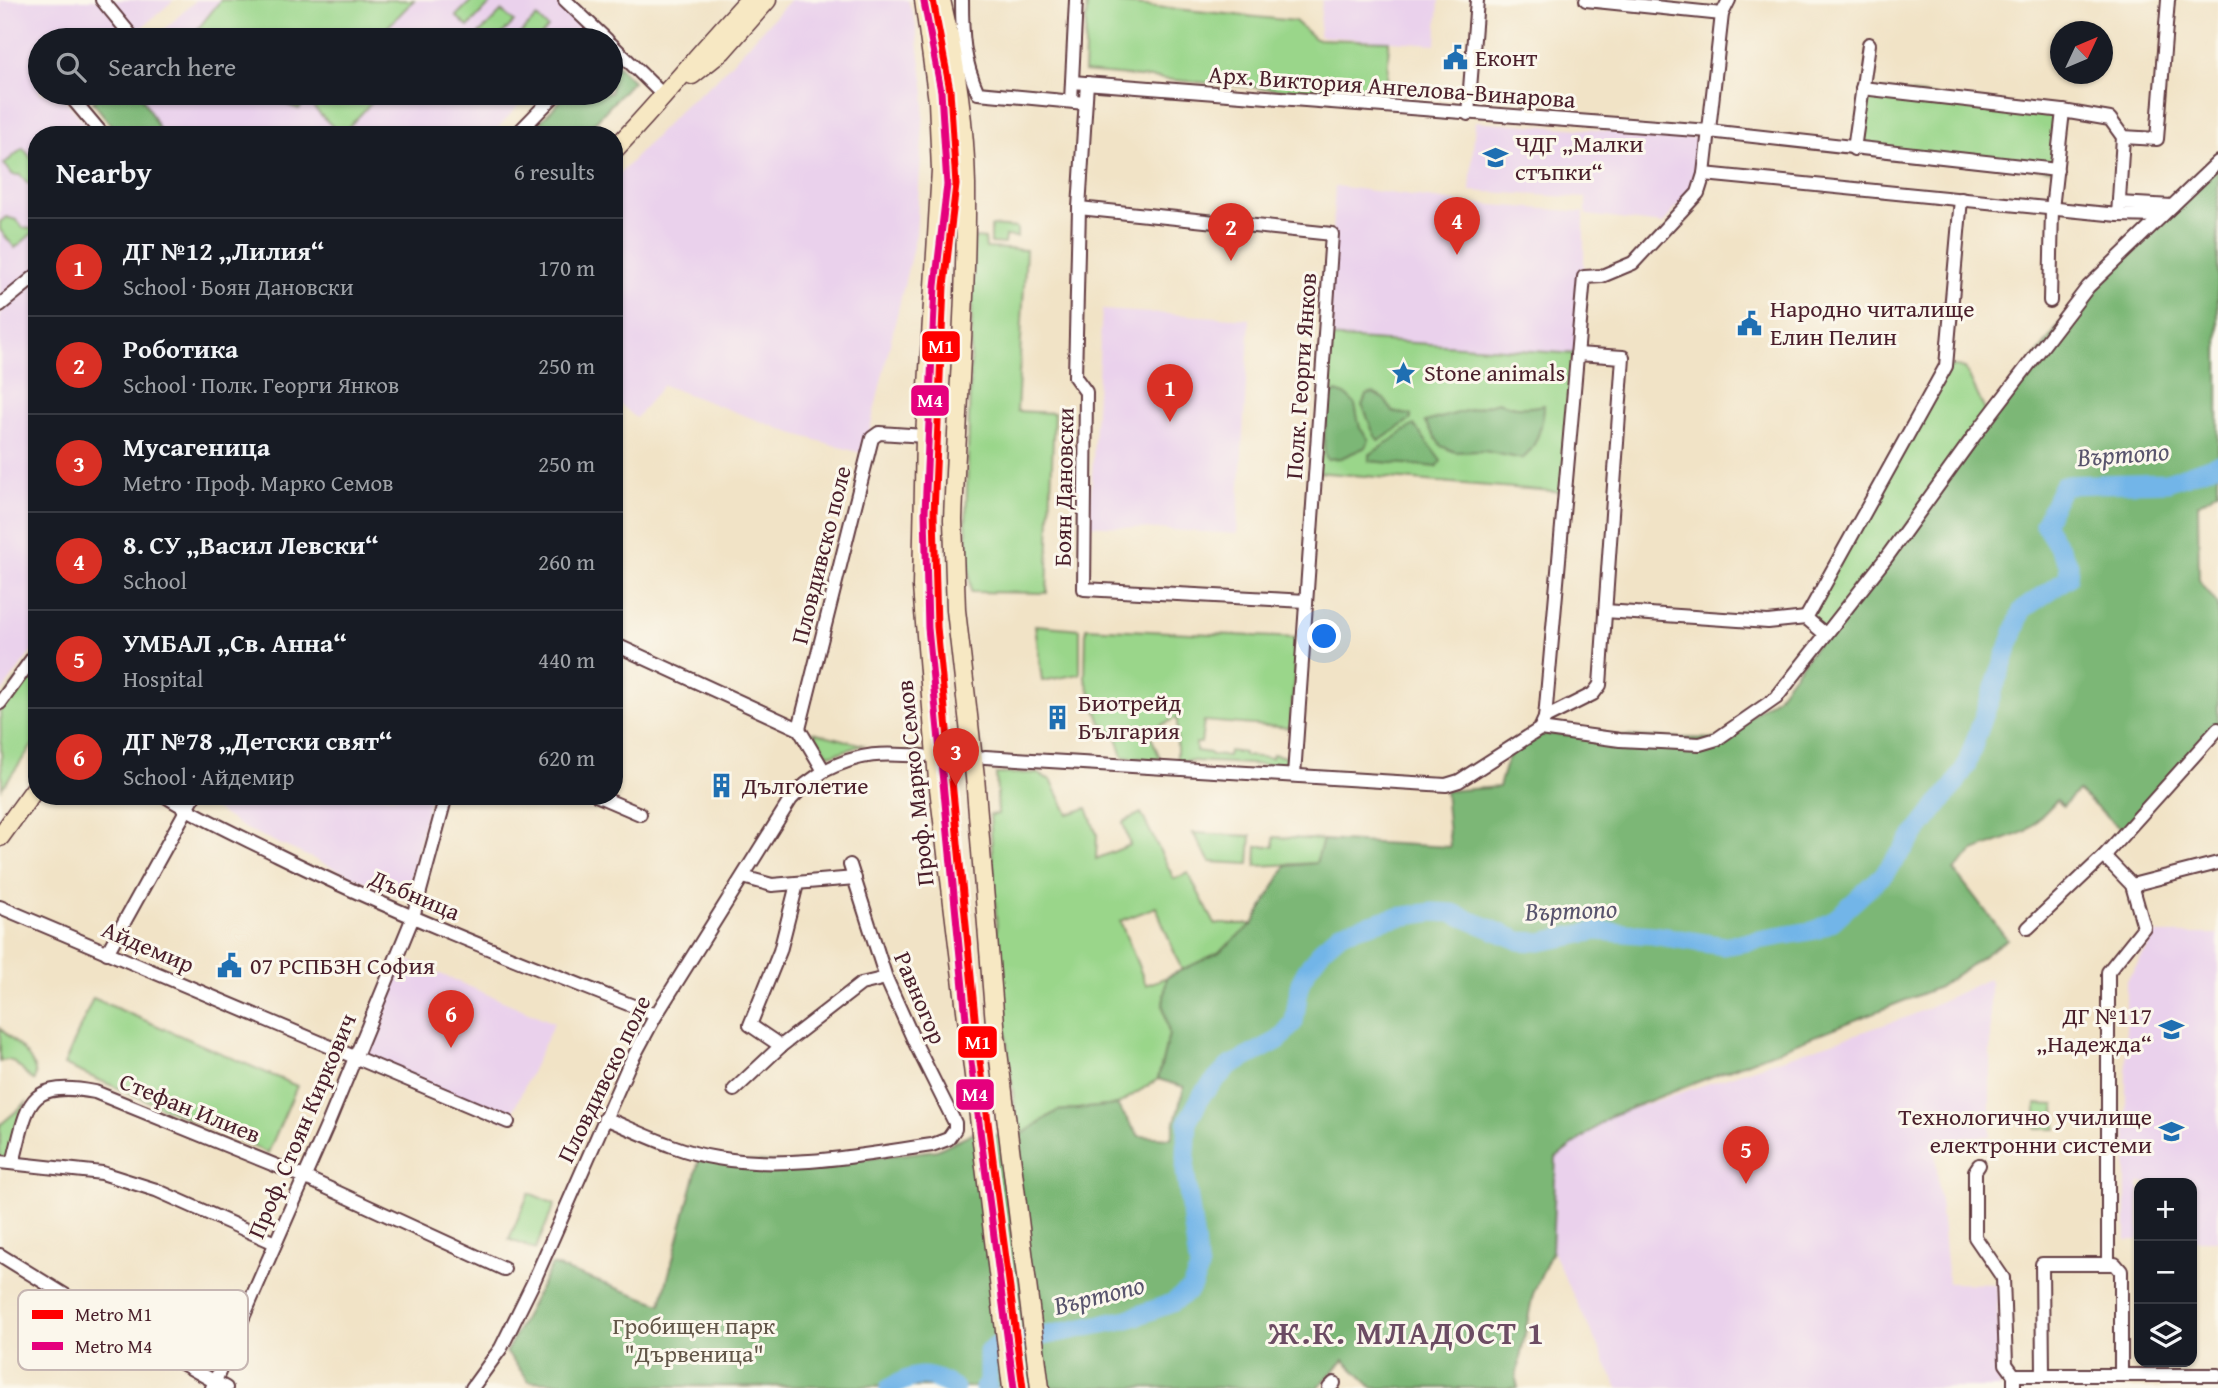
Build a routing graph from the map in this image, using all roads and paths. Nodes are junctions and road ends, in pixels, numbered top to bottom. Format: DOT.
graph roads {
  1 [pos="102,0"];
  2 [pos="565,0"];
  3 [pos="749,0"];
  4 [pos="768,0"];
  5 [pos="924,0"];
  6 [pos="941,0"];
  7 [pos="962,0"];
  8 [pos="1076,0"];
  9 [pos="1477,0"];
  10 [pos="1586,0"];
  11 [pos="1729,0"];
  12 [pos="2168,0"];
  13 [pos="1636,2"];
  14 [pos="1722,14"];
  15 [pos="125,28"];
  16 [pos="594,28"];
  17 [pos="1869,44"];
  18 [pos="623,56"];
  19 [pos="1072,82"];
  20 [pos="1087,83"];
  21 [pos="1862,88"];
  22 [pos="665,97"];
  23 [pos="1070,101"];
  24 [pos="1085,103"];
  25 [pos="78,105"];
  26 [pos="545,105"];
  27 [pos="2063,111"];
  28 [pos="1468,114"];
  29 [pos="95,126"];
  30 [pos="525,126"];
  31 [pos="1709,131"];
  32 [pos="2123,137"];
  33 [pos="623,141"];
  34 [pos="1854,149"];
  35 [pos="2218,162"];
  36 [pos="941,170"];
  37 [pos="2057,170"];
  38 [pos="965,171"];
  39 [pos="1704,174"];
  40 [pos="1961,200"];
  41 [pos="2172,206"];
  42 [pos="1079,208"];
  43 [pos="2052,208"];
  44 [pos="2118,209"];
  45 [pos="2161,216"];
  46 [pos="28,282"];
  47 [pos="2050,301"];
  48 [pos="0,305"];
  49 [pos="1577,354"];
  50 [pos="925,436"];
  51 [pos="1306,601"];
  52 [pos="1605,611"];
  53 [pos="1806,618"];
  54 [pos="1825,634"];
  55 [pos="623,649"];
  56 [pos="28,664"];
  57 [pos="0,703"];
  58 [pos="1542,723"];
  59 [pos="799,729"];
  60 [pos="2218,729"];
  61 [pos="923,756"];
  62 [pos="985,757"];
  63 [pos="824,771"];
  64 [pos="1294,775"];
  65 [pos="28,798"];
  66 [pos="179,805"];
  67 [pos="190,805"];
  68 [pos="443,805"];
  69 [pos="619,805"];
  70 [pos="187,810"];
  71 [pos="640,814"];
  72 [pos="0,837"];
  73 [pos="2104,856"];
  74 [pos="2218,863"];
  75 [pos="850,865"];
  76 [pos="743,877"];
  77 [pos="855,878"];
  78 [pos="797,884"];
  79 [pos="2132,885"];
  80 [pos="0,907"];
  81 [pos="412,917"];
  82 [pos="2028,928"];
  83 [pos="107,953"];
  84 [pos="886,978"];
  85 [pos="656,1015"];
  86 [pos="781,1046"];
  87 [pos="355,1058"];
  88 [pos="734,1090"];
  89 [pos="605,1118"];
  90 [pos="508,1122"];
  91 [pos="6,1162"];
  92 [pos="1979,1165"];
  93 [pos="304,1177"];
  94 [pos="275,1243"];
  95 [pos="0,1255"];
  96 [pos="2112,1264"];
  97 [pos="504,1269"];
  98 [pos="56,1290"];
  99 [pos="248,1310"];
  100 [pos="2172,1368"];
  101 [pos="190,1370"];
  102 [pos="2121,1374"];
  103 [pos="2043,1375"];
  104 [pos="2218,1375"];
  105 [pos="2014,1381"];
  106 [pos="217,1386"];
  107 [pos="472,1388"];
  108 [pos="1012,1388"];
  109 [pos="1040,1388"];
  1 -- 15 [label="street"];
  2 -- 16 [label="street"];
  3 -- 22 [label="main road"];
  4 -- 22 [label="main road"];
  5 -- 36 [label="main road, Проф. Марко Семов"];
  6 -- 38 [label="main road"];
  7 -- 23 [label="street"];
  8 -- 19 [label="street"];
  9 -- 28 [label="street"];
  10 -- 13 [label="street"];
  11 -- 14 [label="street"];
  12 -- 32 [label="street"];
  13 -- 14 [label="street"];
  14 -- 31 [label="street"];
  17 -- 21 [label="street"];
  18 -- 22 [label="street"];
  19 -- 20 [label="street, Арх. Виктория Ангелова-Винарова"];
  19 -- 23 [label="street"];
  20 -- 24 [label="street, Боян Дановски"];
  20 -- 28 [label="street, Арх. Виктория Ангелова-Винарова"];
  21 -- 27 [label="street"];
  21 -- 34 [label="street"];
  22 -- 33 [label="main road"];
  23 -- 24 [label="street"];
  24 -- 42 [label="street, Боян Дановски"];
  25 -- 29 [label="street"];
  26 -- 30 [label="street"];
  27 -- 32 [label="street"];
  27 -- 37 [label="street"];
  28 -- 31 [label="street, Арх. Виктория Ангелова-Винарова"];
  31 -- 34 [label="street, Арх. Виктория Ангелова-Винарова"];
  31 -- 39 [label="street"];
  32 -- 44 [label="street"];
  34 -- 37 [label="street, Арх. Виктория Ангелова-Винарова"];
  35 -- 41 [label="street"];
  36 -- 38 [label="main road"];
  36 -- 50 [label="main road, Проф. Марко Семов"];
  37 -- 43 [label="street"];
  38 -- 109 [label="main road"];
  39 -- 40 [label="street"];
  39 -- 49 [label="street"];
  40 -- 43 [label="street"];
  40 -- 53 [label="street"];
  41 -- 44 [label="street"];
  41 -- 45 [label="street"];
  42 -- 51 [label="street, Боян Дановски"];
  42 -- 51 [label="street, Полк. Георги Янков"];
  43 -- 44 [label="street"];
  43 -- 47 [label="street"];
  44 -- 45 [label="street"];
  45 -- 54 [label="street"];
  46 -- 48 [label="street"];
  49 -- 52 [label="street"];
  49 -- 58 [label="street"];
  50 -- 59 [label="street, Пловдивско поле"];
  50 -- 108 [label="main road, Проф. Марко Семов"];
  51 -- 64 [label="street, Полк. Георги Янков"];
  52 -- 53 [label="street"];
  52 -- 58 [label="street"];
  53 -- 54 [label="street"];
  54 -- 58 [label="street"];
  55 -- 59 [label="street"];
  56 -- 57 [label="street"];
  58 -- 64 [label="street"];
  59 -- 63 [label="street"];
  60 -- 73 [label="street"];
  61 -- 63 [label="street, Пловдивско поле"];
  62 -- 64 [label="street"];
  63 -- 76 [label="street, Пловдивско поле"];
  65 -- 72 [label="main road"];
  66 -- 70 [label="street, Дъбница"];
  67 -- 70 [label="street"];
  68 -- 81 [label="street, Проф. Стоян Киркович"];
  69 -- 71 [label="street"];
  70 -- 81 [label="street, Дъбница"];
  70 -- 83 [label="street"];
  73 -- 79 [label="street"];
  73 -- 82 [label="street"];
  74 -- 79 [label="street"];
  75 -- 77 [label="street, Равногор"];
  76 -- 78 [label="street"];
  76 -- 85 [label="street, Пловдивско поле"];
  77 -- 78 [label="street"];
  77 -- 84 [label="street, Равногор"];
  78 -- 86 [label="street"];
  79 -- 96 [label="street"];
  80 -- 83 [label="street, Айдемир"];
  81 -- 85 [label="street, Дъбница"];
  81 -- 87 [label="street, Проф. Стоян Киркович"];
  83 -- 87 [label="street, Айдемир"];
  84 -- 86 [label="street"];
  84 -- 89 [label="street, Равногор"];
  85 -- 89 [label="street, Пловдивско поле"];
  86 -- 88 [label="street"];
  87 -- 90 [label="street, Айдемир"];
  87 -- 93 [label="street, Проф. Стоян Киркович"];
  89 -- 107 [label="street, Пловдивско поле"];
  91 -- 93 [label="street, Стефан Илиев"];
  91 -- 94 [label="street"];
  92 -- 105 [label="street"];
  93 -- 94 [label="street, Проф. Стоян Киркович"];
  93 -- 97 [label="street, Стефан Илиев"];
  94 -- 99 [label="street, Проф. Стоян Киркович"];
  95 -- 98 [label="street"];
  96 -- 102 [label="street"];
  96 -- 103 [label="street"];
  100 -- 102 [label="street"];
  100 -- 104 [label="street"];
  101 -- 106 [label="street"];
  102 -- 103 [label="street"];
  103 -- 105 [label="street"];
}
